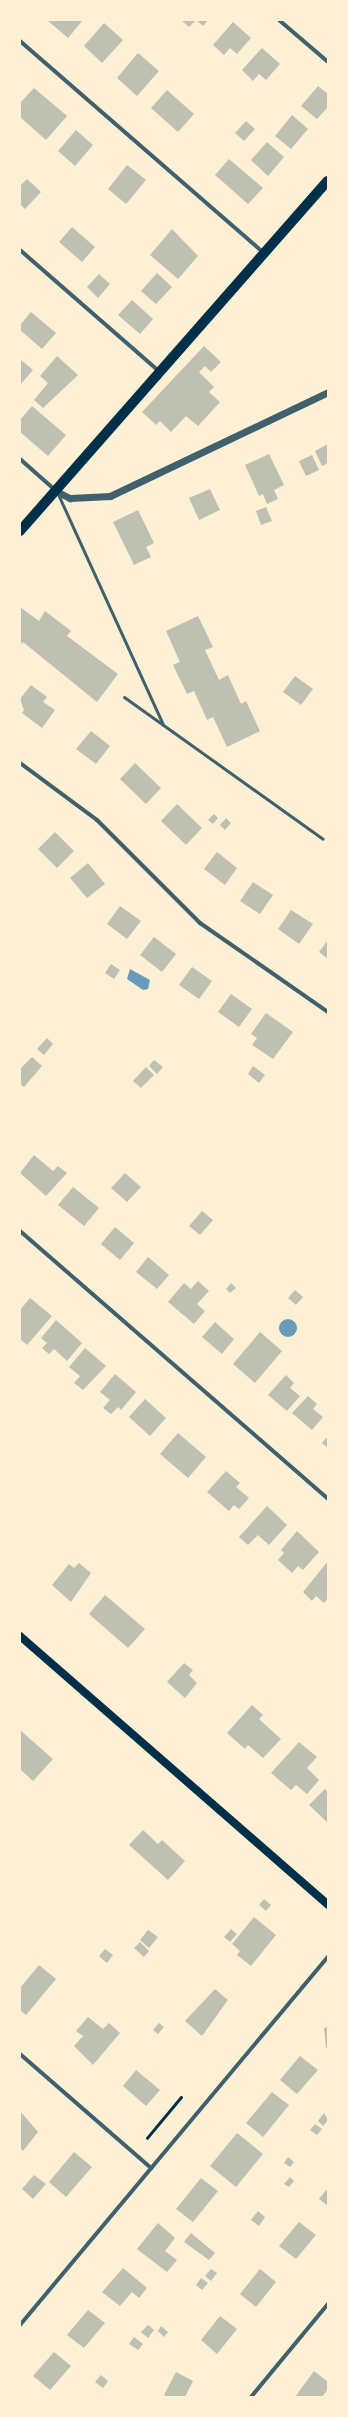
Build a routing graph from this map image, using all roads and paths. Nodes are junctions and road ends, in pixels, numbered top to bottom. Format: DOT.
graph roads {
  1 [pos="279,20"];
  2 [pos="20,41"];
  3 [pos="328,62"];
  4 [pos="328,181"];
  5 [pos="20,250"];
  6 [pos="264,253"];
  7 [pos="160,372"];
  8 [pos="328,392"];
  9 [pos="20,460"];
  10 [pos="56,491"];
  11 [pos="20,531"];
  12 [pos="124,697"];
  13 [pos="163,725"];
  14 [pos="20,763"];
  15 [pos="323,839"];
  16 [pos="328,1012"];
  17 [pos="20,1231"];
  18 [pos="328,1499"];
  19 [pos="20,1636"];
  20 [pos="328,1905"];
  21 [pos="328,1956"];
  22 [pos="20,2054"];
  23 [pos="181,2097"];
  24 [pos="147,2138"];
  25 [pos="151,2168"];
  26 [pos="328,2304"];
  27 [pos="20,2325"];
  28 [pos="251,2397"];
  1 -- 3 [label="street"];
  2 -- 6 [label="street"];
  4 -- 6 [label="main road"];
  5 -- 7 [label="street"];
  6 -- 7 [label="main road"];
  7 -- 10 [label="main road"];
  8 -- 10 [label="street"];
  9 -- 10 [label="street"];
  10 -- 11 [label="main road"];
  10 -- 13 [label="lane"];
  12 -- 13 [label="lane"];
  13 -- 15 [label="lane"];
  14 -- 16 [label="street"];
  17 -- 18 [label="street"];
  19 -- 20 [label="main road"];
  21 -- 25 [label="street"];
  22 -- 25 [label="street"];
  23 -- 24 [label="path"];
  25 -- 27 [label="street"];
  26 -- 28 [label="street"];
}
